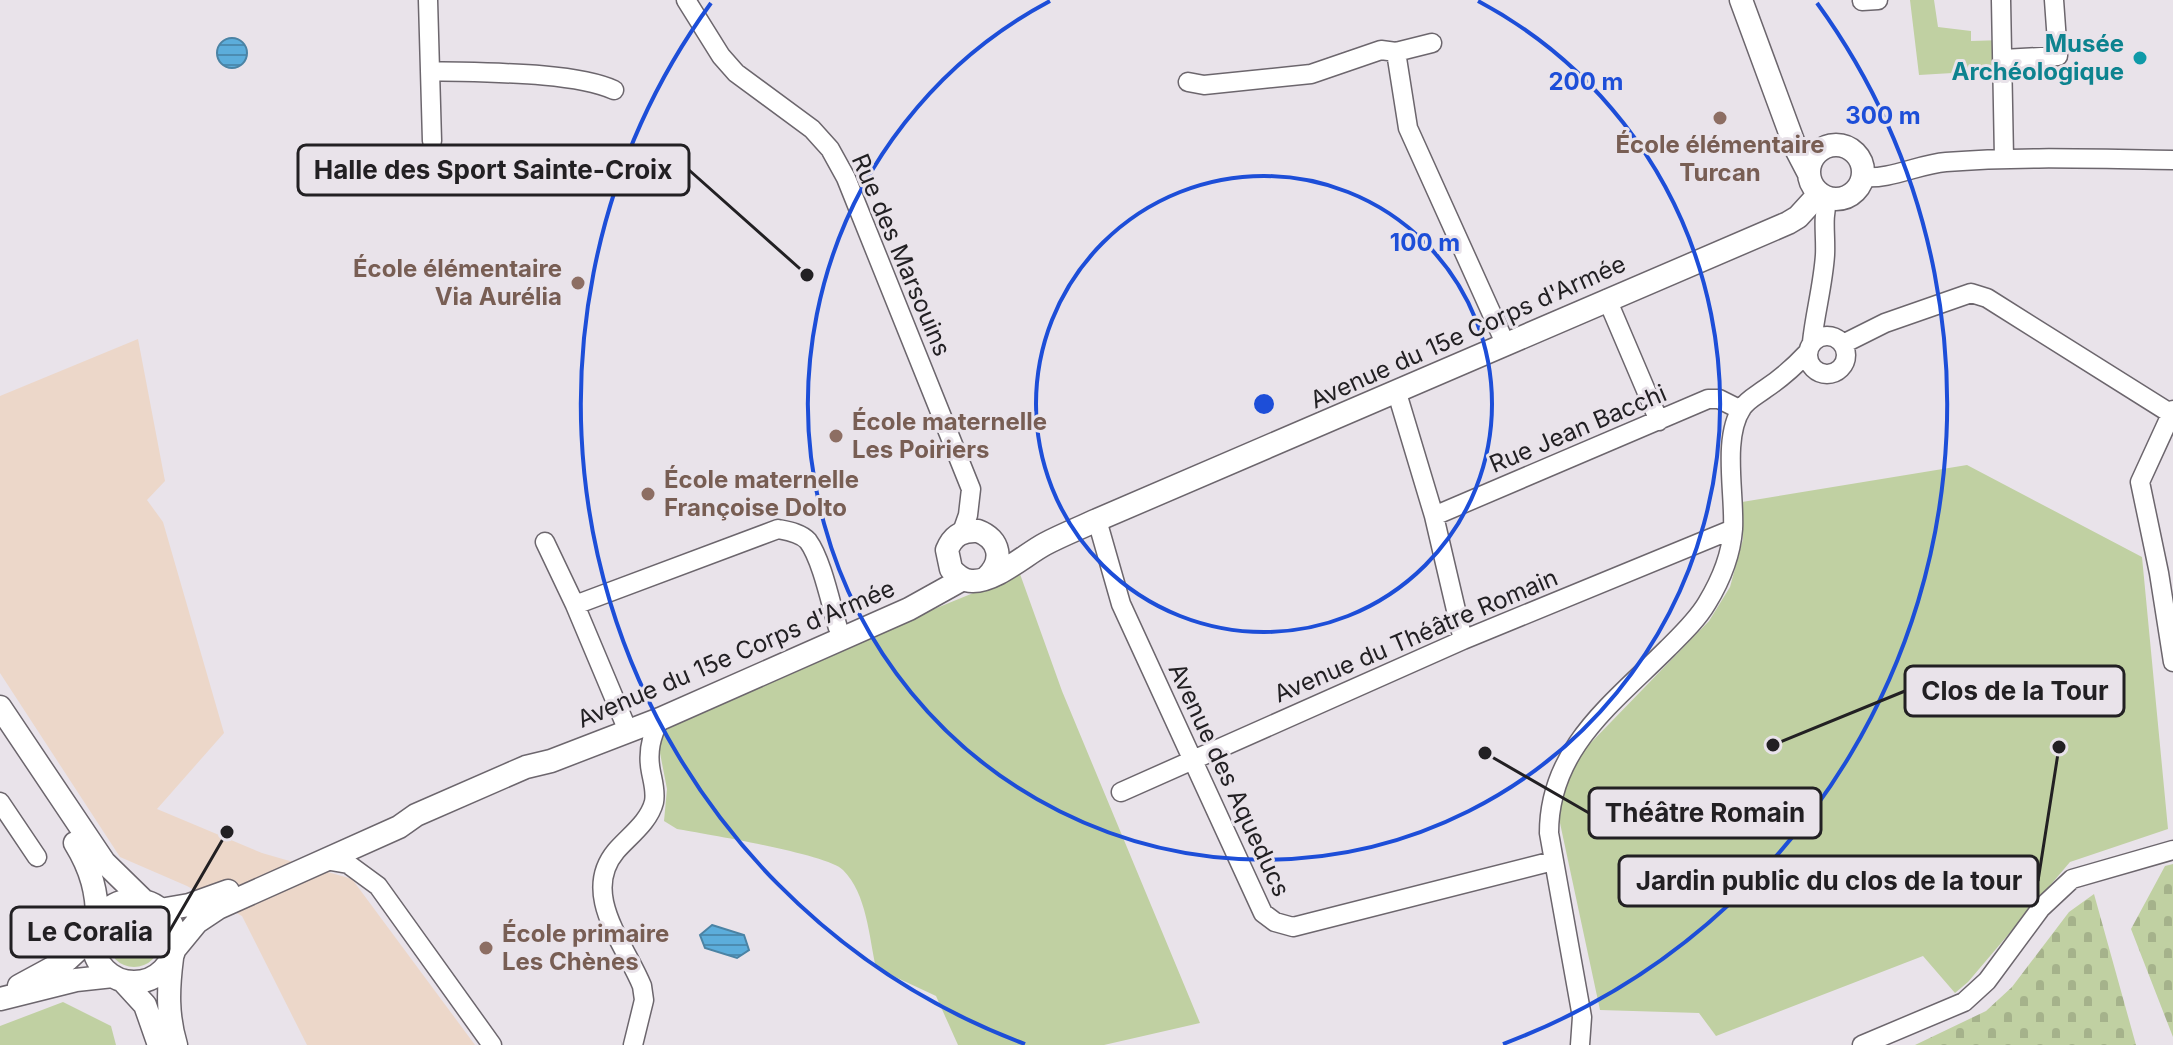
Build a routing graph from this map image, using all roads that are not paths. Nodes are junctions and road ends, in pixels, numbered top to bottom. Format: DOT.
graph roads {
  1 [pos="428,0"];
  2 [pos="686,0"];
  3 [pos="1741,0"];
  4 [pos="1749,0"];
  5 [pos="2001,0"];
  6 [pos="2054,0"];
  7 [pos="1432,43"];
  8 [pos="1396,52"];
  9 [pos="2003,59"];
  10 [pos="430,71"];
  11 [pos="1188,82"];
  12 [pos="614,90"];
  13 [pos="432,141"];
  14 [pos="2004,158"];
  15 [pos="2173,160"];
  16 [pos="1812,163"];
  17 [pos="1863,177"];
  18 [pos="1824,196"];
  19 [pos="1798,217"];
  20 [pos="1824,228"];
  21 [pos="1607,299"];
  22 [pos="1821,301"];
  23 [pos="1838,340"];
  24 [pos="1505,343"];
  25 [pos="1810,348"];
  26 [pos="1818,372"];
  27 [pos="1766,389"];
  28 [pos="1397,393"];
  29 [pos="1741,410"];
  30 [pos="2172,413"];
  31 [pos="1659,421"];
  32 [pos="1434,516"];
  33 [pos="1097,520"];
  34 [pos="1733,529"];
  35 [pos="962,532"];
  36 [pos="545,542"];
  37 [pos="1042,545"];
  38 [pos="997,547"];
  39 [pos="948,562"];
  40 [pos="987,577"];
  41 [pos="963,579"];
  42 [pos="575,605"];
  43 [pos="838,628"];
  44 [pos="1463,640"];
  45 [pos="2173,662"];
  46 [pos="0,707"];
  47 [pos="660,719"];
  48 [pos="626,725"];
  49 [pos="0,728"];
  50 [pos="1193,759"];
  51 [pos="1121,792"];
  52 [pos="0,802"];
  53 [pos="416,815"];
  54 [pos="2173,850"];
  55 [pos="37,857"];
  56 [pos="325,860"];
  57 [pos="1553,861"];
  58 [pos="152,906"];
  59 [pos="95,929"];
  60 [pos="173,954"];
  61 [pos="118,978"];
  62 [pos="0,998"];
  63 [pos="159,1045"];
  64 [pos="176,1045"];
  65 [pos="492,1045"];
  66 [pos="633,1045"];
  67 [pos="1580,1045"];
  68 [pos="1862,1045"];
  1 -- 10 [label="street"];
  2 -- 35 [label="street, Rue des Marsouins"];
  3 -- 16 [label="main road"];
  4 -- 16 [label="main road"];
  5 -- 9 [label="street"];
  6 -- 9 [label="street"];
  7 -- 8 [label="street"];
  8 -- 11 [label="street"];
  8 -- 24 [label="street"];
  9 -- 14 [label="street"];
  10 -- 12 [label="street"];
  10 -- 13 [label="street"];
  14 -- 15 [label="street"];
  14 -- 17 [label="street"];
  16 -- 17 [label="main road"];
  16 -- 18 [label="main road"];
  17 -- 18 [label="main road"];
  18 -- 19 [label="main road, Avenue du 15e Corps d'Armée"];
  18 -- 20 [label="street"];
  19 -- 20 [label="street"];
  19 -- 21 [label="main road, Avenue du 15e Corps d'Armée"];
  20 -- 22 [label="street"];
  21 -- 24 [label="main road, Avenue du 15e Corps d'Armée"];
  21 -- 31 [label="street"];
  22 -- 23 [label="street"];
  22 -- 25 [label="street"];
  23 -- 25 [label="street"];
  23 -- 26 [label="street"];
  23 -- 30 [label="street"];
  24 -- 28 [label="main road, Avenue du 15e Corps d'Armée"];
  25 -- 26 [label="street"];
  25 -- 27 [label="street"];
  26 -- 27 [label="street"];
  27 -- 29 [label="street"];
  28 -- 32 [label="street"];
  28 -- 33 [label="main road, Avenue du 15e Corps d'Armée"];
  29 -- 31 [label="street, Rue Jean Bacchi"];
  29 -- 34 [label="street"];
  30 -- 45 [label="street"];
  31 -- 32 [label="street, Rue Jean Bacchi"];
  32 -- 44 [label="street"];
  33 -- 37 [label="main road, Avenue du 15e Corps d'Armée"];
  33 -- 50 [label="street, Avenue des Aqueducs"];
  34 -- 44 [label="street, Avenue du Théâtre Romain"];
  34 -- 57 [label="street"];
  35 -- 38 [label="main road"];
  35 -- 39 [label="main road"];
  36 -- 42 [label="street"];
  37 -- 38 [label="main road, Avenue du 15e Corps d'Armée"];
  37 -- 40 [label="main road, Avenue du 15e Corps d'Armée"];
  38 -- 40 [label="main road"];
  39 -- 41 [label="main road"];
  39 -- 43 [label="main road, Avenue du 15e Corps d'Armée"];
  40 -- 41 [label="main road"];
  41 -- 47 [label="main road, Avenue du 15e Corps d'Armée"];
  42 -- 43 [label="street"];
  42 -- 48 [label="street"];
  43 -- 48 [label="main road, Avenue du 15e Corps d'Armée"];
  44 -- 50 [label="street, Avenue du Théâtre Romain"];
  46 -- 58 [label="main road"];
  47 -- 48 [label="main road, Avenue du 15e Corps d'Armée"];
  47 -- 66 [label="street"];
  48 -- 53 [label="main road, Avenue du 15e Corps d'Armée"];
  49 -- 59 [label="main road"];
  50 -- 51 [label="street, Avenue du Théâtre Romain"];
  50 -- 57 [label="street, Avenue des Aqueducs"];
  52 -- 55 [label="street"];
  53 -- 56 [label="main road, Avenue du 15e Corps d'Armée"];
  53 -- 58 [label="main road, Avenue du 15e Corps d'Armée"];
  54 -- 68 [label="street"];
  56 -- 60 [label="main road, Avenue du 15e Corps d'Armée"];
  56 -- 65 [label="street"];
  57 -- 67 [label="street"];
  58 -- 59 [label="main road"];
  58 -- 60 [label="main road"];
  59 -- 61 [label="main road"];
  59 -- 62 [label="main road"];
  60 -- 61 [label="main road"];
  60 -- 64 [label="main road"];
  61 -- 62 [label="main road"];
  61 -- 63 [label="main road"];
}
